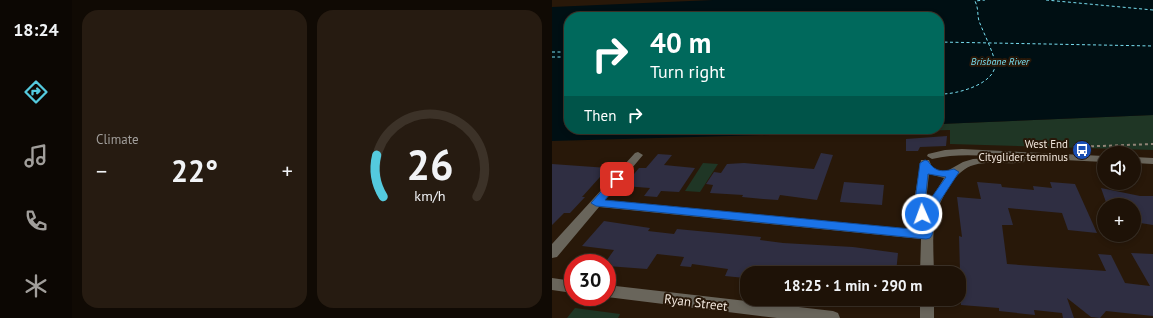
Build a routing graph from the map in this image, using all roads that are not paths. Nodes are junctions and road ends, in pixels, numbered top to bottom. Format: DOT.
graph roads {
  1 [pos="638,155"];
  2 [pos="1051,158"];
  3 [pos="928,159"];
  4 [pos="1097,159"];
  5 [pos="1141,160"];
  6 [pos="1153,161"];
  7 [pos="955,171"];
  8 [pos="596,203"];
  9 [pos="926,235"];
  10 [pos="552,253"];
  11 [pos="927,266"];
  12 [pos="552,284"];
  13 [pos="564,286"];
  14 [pos="616,292"];
  15 [pos="927,306"];
  16 [pos="833,318"];
  17 [pos="927,318"];
  1 -- 8 [label="street"];
  2 -- 3 [label="street"];
  2 -- 4 [label="street"];
  2 -- 7 [label="street"];
  3 -- 7 [label="street"];
  3 -- 7 [label="street"];
  3 -- 9 [label="street"];
  5 -- 6 [label="street"];
  7 -- 9 [label="street"];
  8 -- 9 [label="street"];
  8 -- 10 [label="street"];
  9 -- 11 [label="street"];
  12 -- 13 [label="street"];
  14 -- 16 [label="street, Ryan Street"];
  15 -- 17 [label="street"];
}
